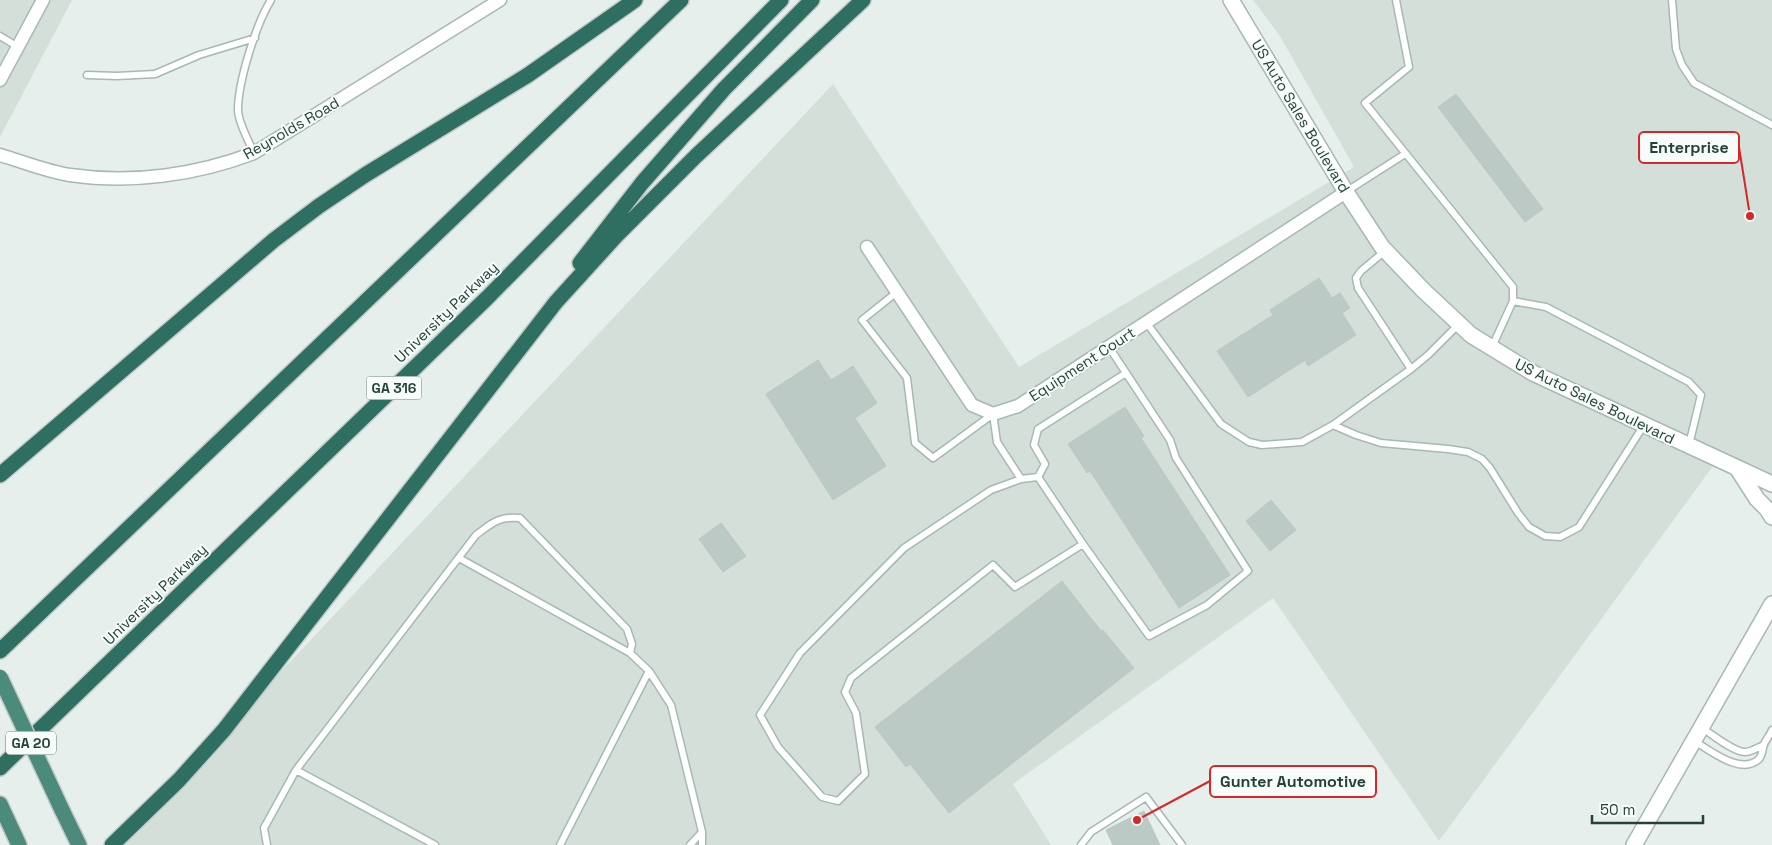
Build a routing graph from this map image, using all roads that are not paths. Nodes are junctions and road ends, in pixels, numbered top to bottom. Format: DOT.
graph roads {
  1 [pos="43,0"];
  2 [pos="500,0"];
  3 [pos="635,0"];
  4 [pos="681,0"];
  5 [pos="781,0"];
  6 [pos="812,0"];
  7 [pos="863,0"];
  8 [pos="1231,0"];
  9 [pos="1396,0"];
  10 [pos="1672,0"];
  11 [pos="267,1"];
  12 [pos="0,36"];
  13 [pos="255,38"];
  14 [pos="18,47"];
  15 [pos="87,75"];
  16 [pos="0,80"];
  17 [pos="1772,125"];
  18 [pos="254,153"];
  19 [pos="1405,154"];
  20 [pos="4,158"];
  21 [pos="1346,192"];
  22 [pos="867,246"];
  23 [pos="1385,251"];
  24 [pos="897,292"];
  25 [pos="1513,301"];
  26 [pos="556,302"];
  27 [pos="1146,322"];
  28 [pos="1459,324"];
  29 [pos="1109,346"];
  30 [pos="1492,348"];
  31 [pos="1411,369"];
  32 [pos="1126,372"];
  33 [pos="993,414"];
  34 [pos="1333,425"];
  35 [pos="1644,425"];
  36 [pos="1689,446"];
  37 [pos="22,456"];
  38 [pos="0,465"];
  39 [pos="1737,468"];
  40 [pos="0,475"];
  41 [pos="1038,477"];
  42 [pos="1021,479"];
  43 [pos="1772,484"];
  44 [pos="1772,517"];
  45 [pos="1083,544"];
  46 [pos="459,558"];
  47 [pos="1772,604"];
  48 [pos="0,651"];
  49 [pos="630,653"];
  50 [pos="649,671"];
  51 [pos="0,677"];
  52 [pos="1772,730"];
  53 [pos="1698,734"];
  54 [pos="1764,745"];
  55 [pos="0,768"];
  56 [pos="296,770"];
  57 [pos="0,804"];
  58 [pos="135,823"];
  59 [pos="702,832"];
  60 [pos="19,845"];
  61 [pos="79,845"];
  62 [pos="112,845"];
  63 [pos="129,845"];
  64 [pos="267,845"];
  65 [pos="435,845"];
  66 [pos="560,845"];
  67 [pos="690,845"];
  68 [pos="702,845"];
  69 [pos="1081,845"];
  70 [pos="1182,845"];
  71 [pos="1634,845"];
  1 -- 14 [label="street"];
  2 -- 18 [label="street, Reynolds Road"];
  3 -- 37 [label="highway"];
  4 -- 48 [label="highway"];
  5 -- 55 [label="highway, University Parkway / GA 316"];
  6 -- 26 [label="highway"];
  7 -- 26 [label="highway"];
  8 -- 21 [label="street, US Auto Sales Boulevard"];
  9 -- 19 [label="lane"];
  10 -- 17 [label="lane"];
  11 -- 13 [label="lane"];
  12 -- 14 [label="lane"];
  13 -- 15 [label="lane"];
  13 -- 18 [label="lane"];
  14 -- 16 [label="street"];
  18 -- 20 [label="street, Reynolds Road"];
  19 -- 21 [label="lane"];
  19 -- 25 [label="lane"];
  21 -- 23 [label="street, US Auto Sales Boulevard"];
  21 -- 27 [label="street, Equipment Court"];
  22 -- 24 [label="street"];
  23 -- 28 [label="street, US Auto Sales Boulevard"];
  23 -- 31 [label="lane"];
  24 -- 33 [label="street"];
  24 -- 33 [label="lane"];
  25 -- 30 [label="lane"];
  25 -- 36 [label="lane"];
  26 -- 58 [label="highway"];
  27 -- 29 [label="street, Equipment Court"];
  27 -- 34 [label="lane"];
  28 -- 30 [label="street, US Auto Sales Boulevard"];
  28 -- 31 [label="lane"];
  29 -- 32 [label="lane"];
  29 -- 33 [label="street, Equipment Court"];
  30 -- 35 [label="street, US Auto Sales Boulevard"];
  31 -- 34 [label="lane"];
  32 -- 41 [label="lane"];
  32 -- 45 [label="lane"];
  33 -- 42 [label="lane"];
  34 -- 35 [label="lane"];
  35 -- 36 [label="street, US Auto Sales Boulevard"];
  36 -- 39 [label="street, US Auto Sales Boulevard"];
  37 -- 38 [label="highway"];
  37 -- 40 [label="highway"];
  39 -- 43 [label="street, US Auto Sales Boulevard"];
  39 -- 44 [label="street"];
  41 -- 42 [label="lane"];
  41 -- 45 [label="lane"];
  42 -- 45 [label="lane"];
  46 -- 49 [label="lane"];
  46 -- 49 [label="lane"];
  46 -- 56 [label="lane"];
  47 -- 53 [label="street"];
  49 -- 50 [label="lane"];
  50 -- 59 [label="lane"];
  50 -- 66 [label="lane"];
  51 -- 61 [label="highway, GA 20, bridge"];
  52 -- 54 [label="lane"];
  53 -- 54 [label="lane"];
  53 -- 54 [label="lane"];
  53 -- 71 [label="street"];
  56 -- 64 [label="lane"];
  56 -- 65 [label="lane"];
  57 -- 60 [label="highway"];
  58 -- 62 [label="highway"];
  58 -- 63 [label="highway"];
  59 -- 67 [label="lane"];
  59 -- 68 [label="lane"];
  69 -- 70 [label="lane"];
}
